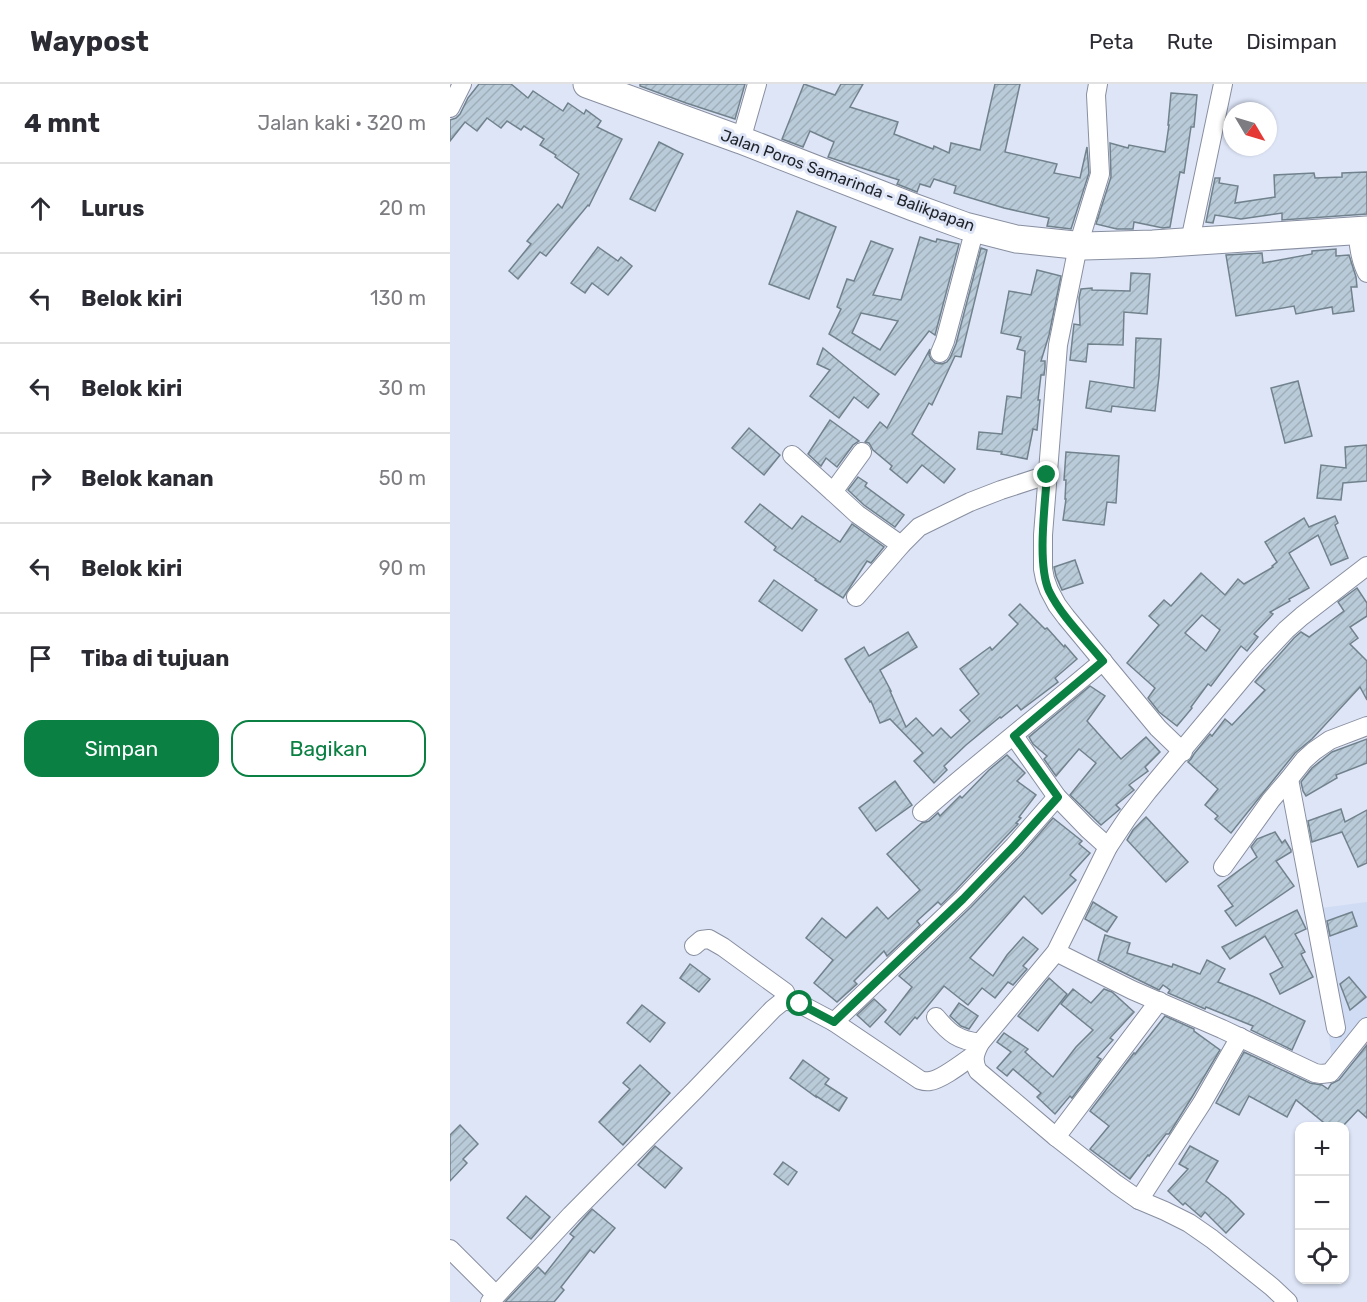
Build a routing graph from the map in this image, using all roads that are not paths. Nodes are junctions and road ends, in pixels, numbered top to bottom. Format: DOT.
graph roads {
  1 [pos="462,84"];
  2 [pos="587,84"];
  3 [pos="757,84"];
  4 [pos="1098,84"];
  5 [pos="1223,84"];
  6 [pos="450,108"];
  7 [pos="741,140"];
  8 [pos="975,228"];
  9 [pos="1362,230"];
  10 [pos="1190,241"];
  11 [pos="1078,246"];
  12 [pos="1367,273"];
  13 [pos="940,353"];
  14 [pos="862,452"];
  15 [pos="792,454"];
  16 [pos="1047,475"];
  17 [pos="833,492"];
  18 [pos="901,545"];
  19 [pos="1367,566"];
  20 [pos="856,597"];
  21 [pos="1103,661"];
  22 [pos="1367,726"];
  23 [pos="1014,736"];
  24 [pos="1183,752"];
  25 [pos="1289,779"];
  26 [pos="1058,797"];
  27 [pos="922,812"];
  28 [pos="1108,847"];
  29 [pos="1223,867"];
  30 [pos="694,946"];
  31 [pos="1056,952"];
  32 [pos="789,1001"];
  33 [pos="1159,1001"];
  34 [pos="936,1017"];
  35 [pos="834,1022"];
  36 [pos="1367,1027"];
  37 [pos="1336,1028"];
  38 [pos="1240,1037"];
  39 [pos="977,1049"];
  40 [pos="1056,1137"];
  41 [pos="1139,1200"];
  42 [pos="450,1250"];
  43 [pos="493,1299"];
  44 [pos="1288,1302"];
  1 -- 6 [label="street"];
  2 -- 7 [label="highway, Jalan Poros Samarinda - Balikpapan"];
  3 -- 7 [label="street"];
  4 -- 11 [label="street"];
  5 -- 10 [label="street"];
  7 -- 8 [label="highway, Jalan Poros Samarinda - Balikpapan"];
  8 -- 11 [label="highway, Jalan Poros Samarinda - Balikpapan"];
  8 -- 13 [label="street"];
  9 -- 10 [label="highway, Jalan Poros Samarinda - Balikpapan"];
  9 -- 12 [label="street"];
  10 -- 11 [label="highway, Jalan Poros Samarinda - Balikpapan"];
  11 -- 16 [label="street"];
  14 -- 17 [label="street"];
  15 -- 17 [label="street"];
  16 -- 18 [label="street"];
  16 -- 21 [label="street"];
  17 -- 18 [label="street"];
  18 -- 20 [label="street"];
  19 -- 24 [label="street"];
  21 -- 23 [label="street"];
  21 -- 24 [label="street"];
  22 -- 25 [label="street"];
  23 -- 26 [label="street"];
  23 -- 27 [label="street"];
  24 -- 28 [label="street"];
  25 -- 29 [label="street"];
  25 -- 37 [label="street"];
  26 -- 28 [label="street"];
  26 -- 35 [label="street"];
  28 -- 31 [label="street"];
  30 -- 32 [label="street"];
  31 -- 33 [label="street"];
  31 -- 39 [label="street"];
  32 -- 35 [label="street"];
  32 -- 43 [label="street"];
  33 -- 38 [label="street"];
  33 -- 40 [label="street"];
  34 -- 39 [label="street"];
  35 -- 39 [label="street"];
  36 -- 38 [label="street"];
  38 -- 41 [label="street"];
  39 -- 40 [label="street"];
  40 -- 41 [label="street"];
  41 -- 44 [label="street"];
  42 -- 43 [label="street"];
}
